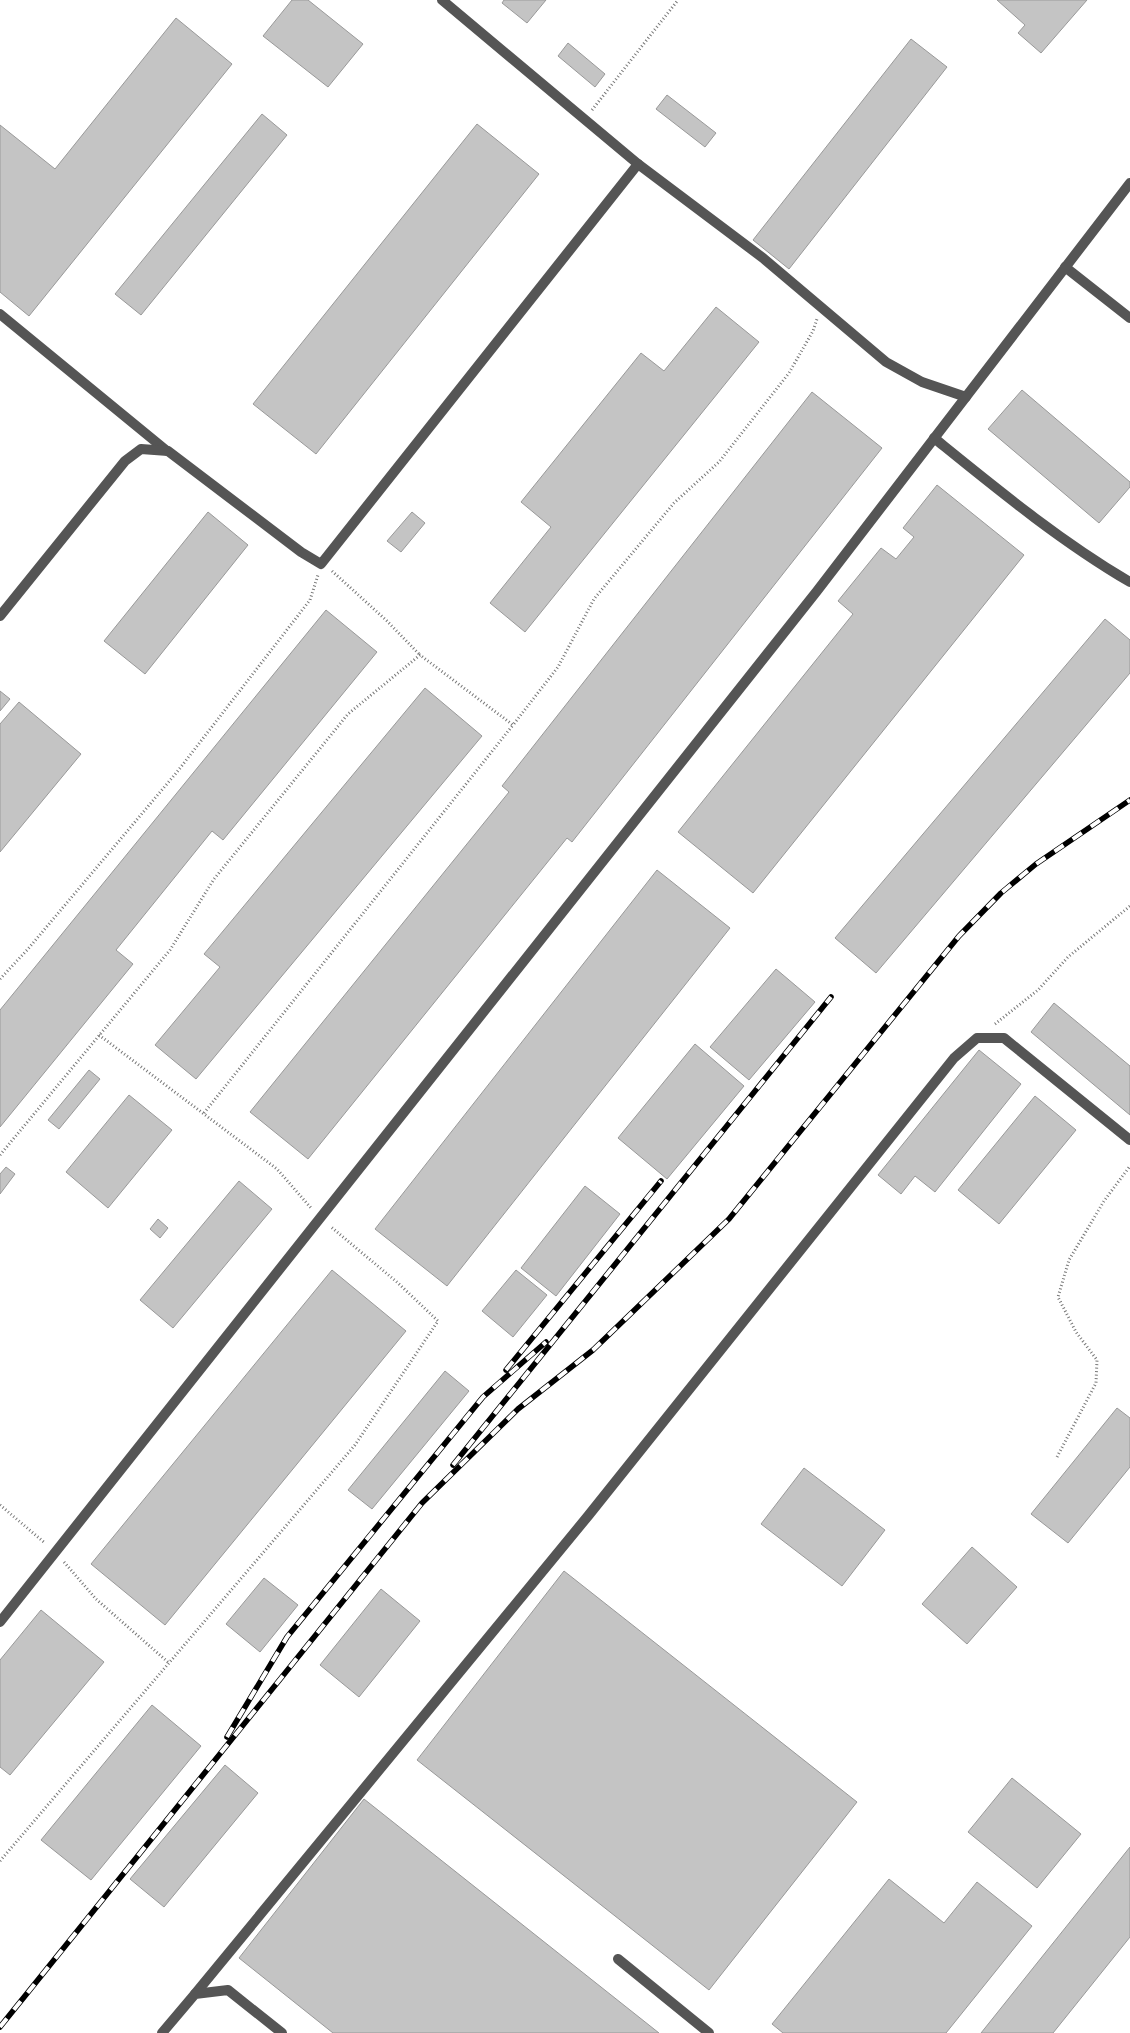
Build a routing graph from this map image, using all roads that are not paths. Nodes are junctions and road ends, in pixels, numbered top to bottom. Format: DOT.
graph roads {
  1 [pos="442,0"];
  2 [pos="638,164"];
  3 [pos="1130,183"];
  4 [pos="1065,267"];
  5 [pos="0,314"];
  6 [pos="1130,318"];
  7 [pos="966,397"];
  8 [pos="934,438"];
  9 [pos="168,452"];
  10 [pos="1130,582"];
  11 [pos="0,616"];
  12 [pos="1130,1140"];
  13 [pos="0,1622"];
  14 [pos="618,1958"];
  15 [pos="196,1994"];
  16 [pos="162,2033"];
  17 [pos="282,2033"];
  18 [pos="709,2033"];
  1 -- 2 [label="lane"];
  2 -- 7 [label="lane"];
  2 -- 9 [label="lane"];
  3 -- 4 [label="lane"];
  4 -- 6 [label="lane"];
  4 -- 7 [label="lane"];
  5 -- 9 [label="lane"];
  7 -- 8 [label="lane"];
  8 -- 10 [label="lane"];
  8 -- 13 [label="lane"];
  9 -- 11 [label="lane"];
  12 -- 15 [label="lane"];
  14 -- 18 [label="lane"];
  15 -- 16 [label="lane"];
  15 -- 17 [label="lane"];
}
